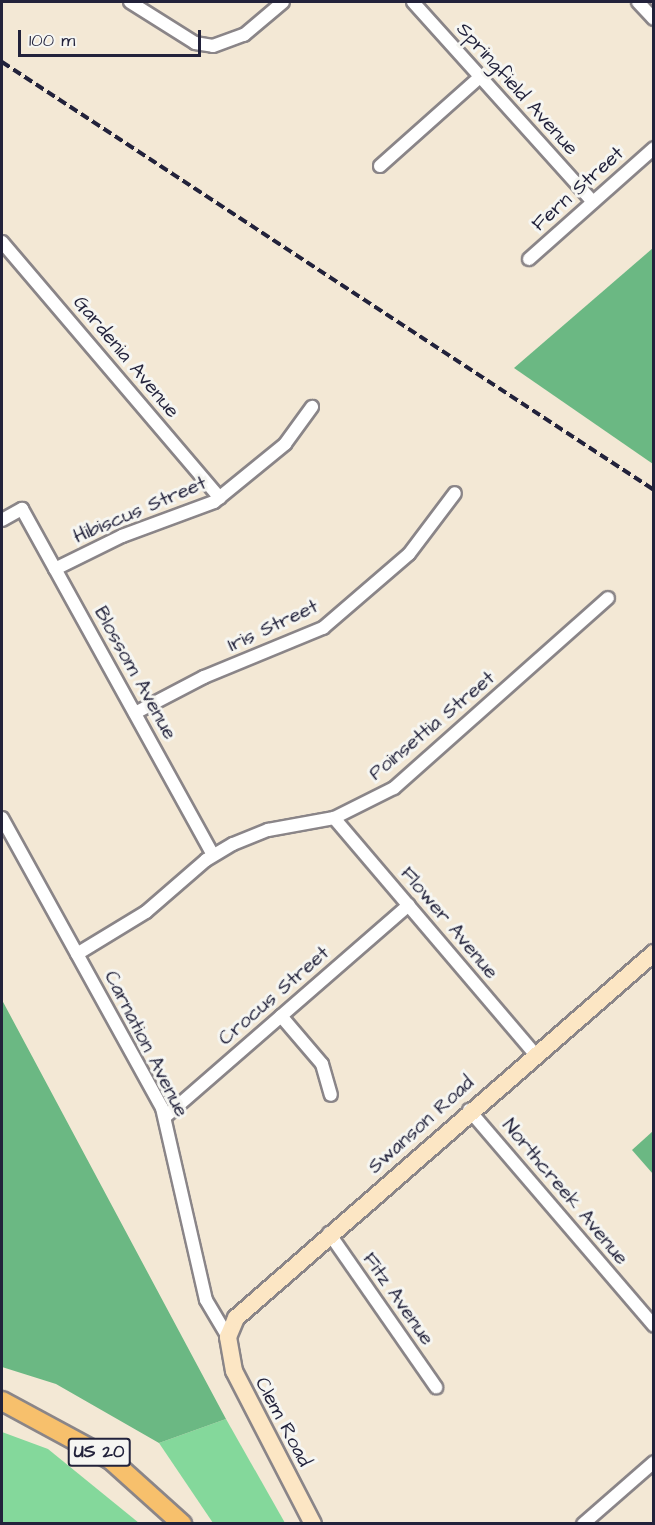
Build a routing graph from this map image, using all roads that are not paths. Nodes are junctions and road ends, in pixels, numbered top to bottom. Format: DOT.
graph roads {
  1 [pos="130,2"];
  2 [pos="283,2"];
  3 [pos="413,2"];
  4 [pos="638,2"];
  5 [pos="654,19"];
  6 [pos="480,77"];
  7 [pos="654,148"];
  8 [pos="380,166"];
  9 [pos="593,202"];
  10 [pos="2,242"];
  11 [pos="529,258"];
  12 [pos="312,407"];
  13 [pos="455,494"];
  14 [pos="220,498"];
  15 [pos="2,520"];
  16 [pos="55,569"];
  17 [pos="608,598"];
  18 [pos="135,713"];
  19 [pos="2,818"];
  20 [pos="334,818"];
  21 [pos="213,855"];
  22 [pos="409,905"];
  23 [pos="654,953"];
  24 [pos="77,954"];
  25 [pos="281,1016"];
  26 [pos="534,1053"];
  27 [pos="331,1095"];
  28 [pos="469,1110"];
  29 [pos="165,1117"];
  30 [pos="329,1233"];
  31 [pos="654,1326"];
  32 [pos="228,1337"];
  33 [pos="436,1388"];
  34 [pos="2,1401"];
  35 [pos="654,1462"];
  36 [pos="182,1524"];
  37 [pos="313,1524"];
  38 [pos="583,1524"];
  1 -- 2 [label="street"];
  3 -- 6 [label="street, Springfield Avenue"];
  4 -- 5 [label="street"];
  6 -- 8 [label="street"];
  6 -- 9 [label="street, Springfield Avenue"];
  7 -- 9 [label="street, Fern Street"];
  9 -- 11 [label="street, Fern Street"];
  10 -- 14 [label="street, Gardenia Avenue"];
  12 -- 14 [label="street, Hibiscus Street"];
  13 -- 18 [label="street, Iris Street"];
  14 -- 16 [label="street, Hibiscus Street"];
  15 -- 16 [label="street, Blossom Avenue"];
  16 -- 18 [label="street, Blossom Avenue"];
  17 -- 20 [label="street, Poinsettia Street"];
  18 -- 21 [label="street, Blossom Avenue"];
  19 -- 24 [label="street, Carnation Avenue"];
  20 -- 21 [label="street, Poinsettia Street"];
  20 -- 22 [label="street, Flower Avenue"];
  21 -- 24 [label="street, Poinsettia Street"];
  22 -- 25 [label="street, Crocus Street"];
  22 -- 26 [label="street, Flower Avenue"];
  23 -- 26 [label="street, Swanson Road"];
  24 -- 29 [label="street, Carnation Avenue"];
  25 -- 27 [label="street"];
  25 -- 29 [label="street, Crocus Street"];
  26 -- 28 [label="street, Swanson Road"];
  28 -- 30 [label="street, Swanson Road"];
  28 -- 31 [label="street, Northcreek Avenue"];
  29 -- 32 [label="street, Carnation Avenue"];
  30 -- 32 [label="street, Swanson Road"];
  30 -- 33 [label="street, Fitz Avenue"];
  32 -- 37 [label="street, Clem Road"];
  34 -- 36 [label="main road, US 20"];
  35 -- 38 [label="street"];
}
